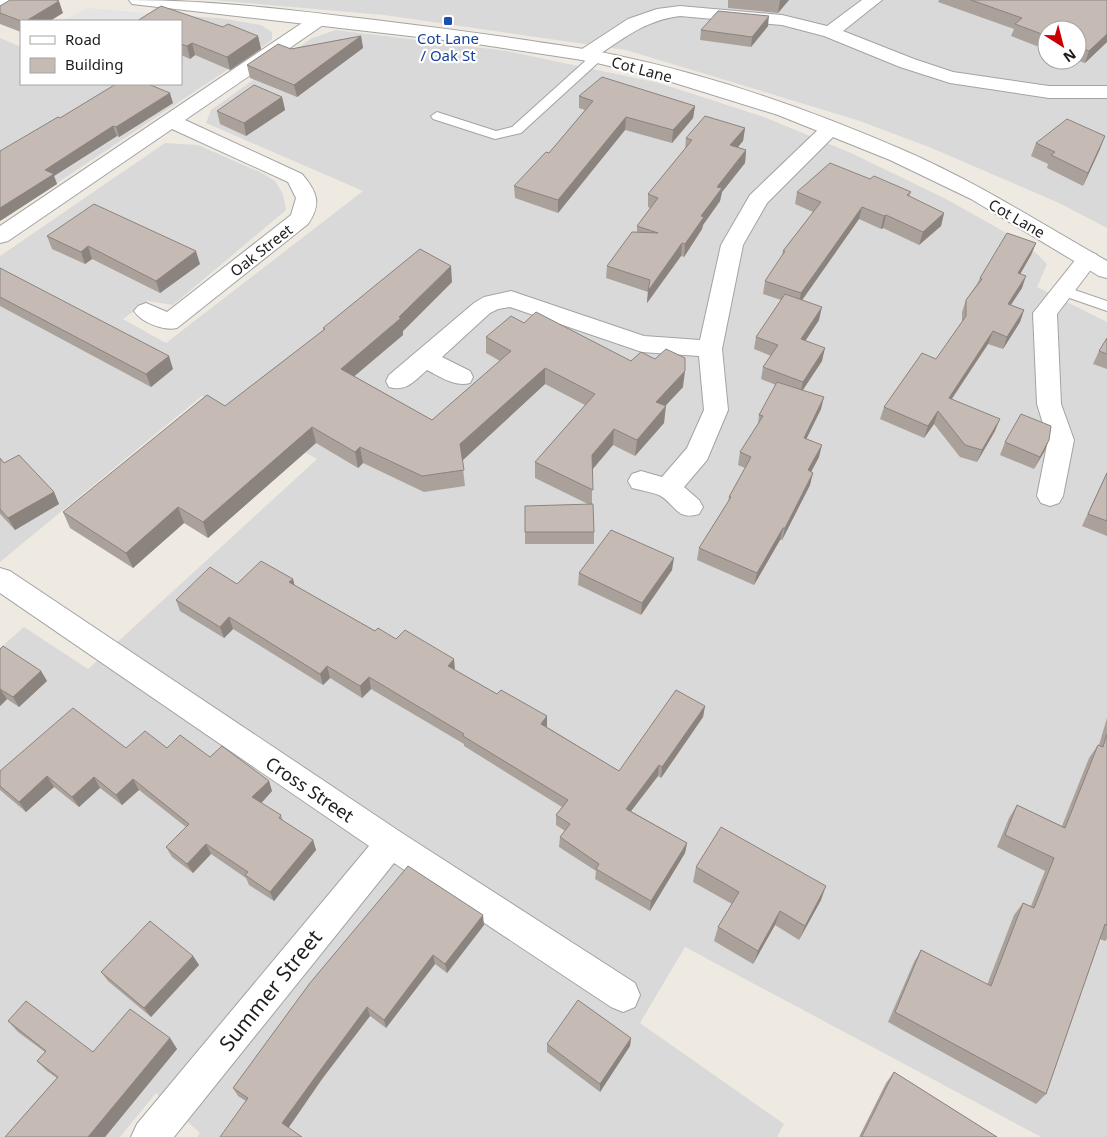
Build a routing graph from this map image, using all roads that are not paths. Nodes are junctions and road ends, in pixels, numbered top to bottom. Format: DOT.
graph roads {
  1 [pos="9,0"];
  2 [pos="138,0"];
  3 [pos="648,0"];
  4 [pos="873,0"];
  5 [pos="0,5"];
  6 [pos="663,13"];
  7 [pos="320,19"];
  8 [pos="830,32"];
  9 [pos="591,56"];
  10 [pos="1107,92"];
  11 [pos="437,116"];
  12 [pos="172,122"];
  13 [pos="831,128"];
  14 [pos="0,236"];
  15 [pos="1097,265"];
  16 [pos="1063,291"];
  17 [pos="1107,306"];
  18 [pos="146,311"];
  19 [pos="710,349"];
  20 [pos="425,360"];
  21 [pos="461,377"];
  22 [pos="398,381"];
  23 [pos="642,481"];
  24 [pos="668,488"];
  25 [pos="1050,496"];
  26 [pos="690,507"];
  27 [pos="6,592"];
  28 [pos="391,843"];
  29 [pos="623,995"];
  30 [pos="150,1137"];
  1 -- 5 [label="street"];
  2 -- 7 [label="street, Cot Lane"];
  3 -- 6 [label="street"];
  4 -- 8 [label="street"];
  6 -- 8 [label="street"];
  6 -- 9 [label="street"];
  7 -- 9 [label="street, Cot Lane"];
  7 -- 12 [label="street"];
  8 -- 10 [label="street"];
  9 -- 11 [label="lane"];
  9 -- 13 [label="street, Cot Lane"];
  12 -- 14 [label="street"];
  12 -- 18 [label="street, Oak Street"];
  13 -- 15 [label="street, Cot Lane"];
  13 -- 19 [label="street"];
  15 -- 16 [label="street"];
  16 -- 17 [label="lane"];
  16 -- 25 [label="street"];
  19 -- 20 [label="street"];
  19 -- 24 [label="street"];
  20 -- 21 [label="street"];
  20 -- 22 [label="street"];
  23 -- 24 [label="street"];
  24 -- 26 [label="street"];
  27 -- 28 [label="street, Cross Street"];
  28 -- 29 [label="street, Cross Street"];
  28 -- 30 [label="street, Summer Street"];
}
